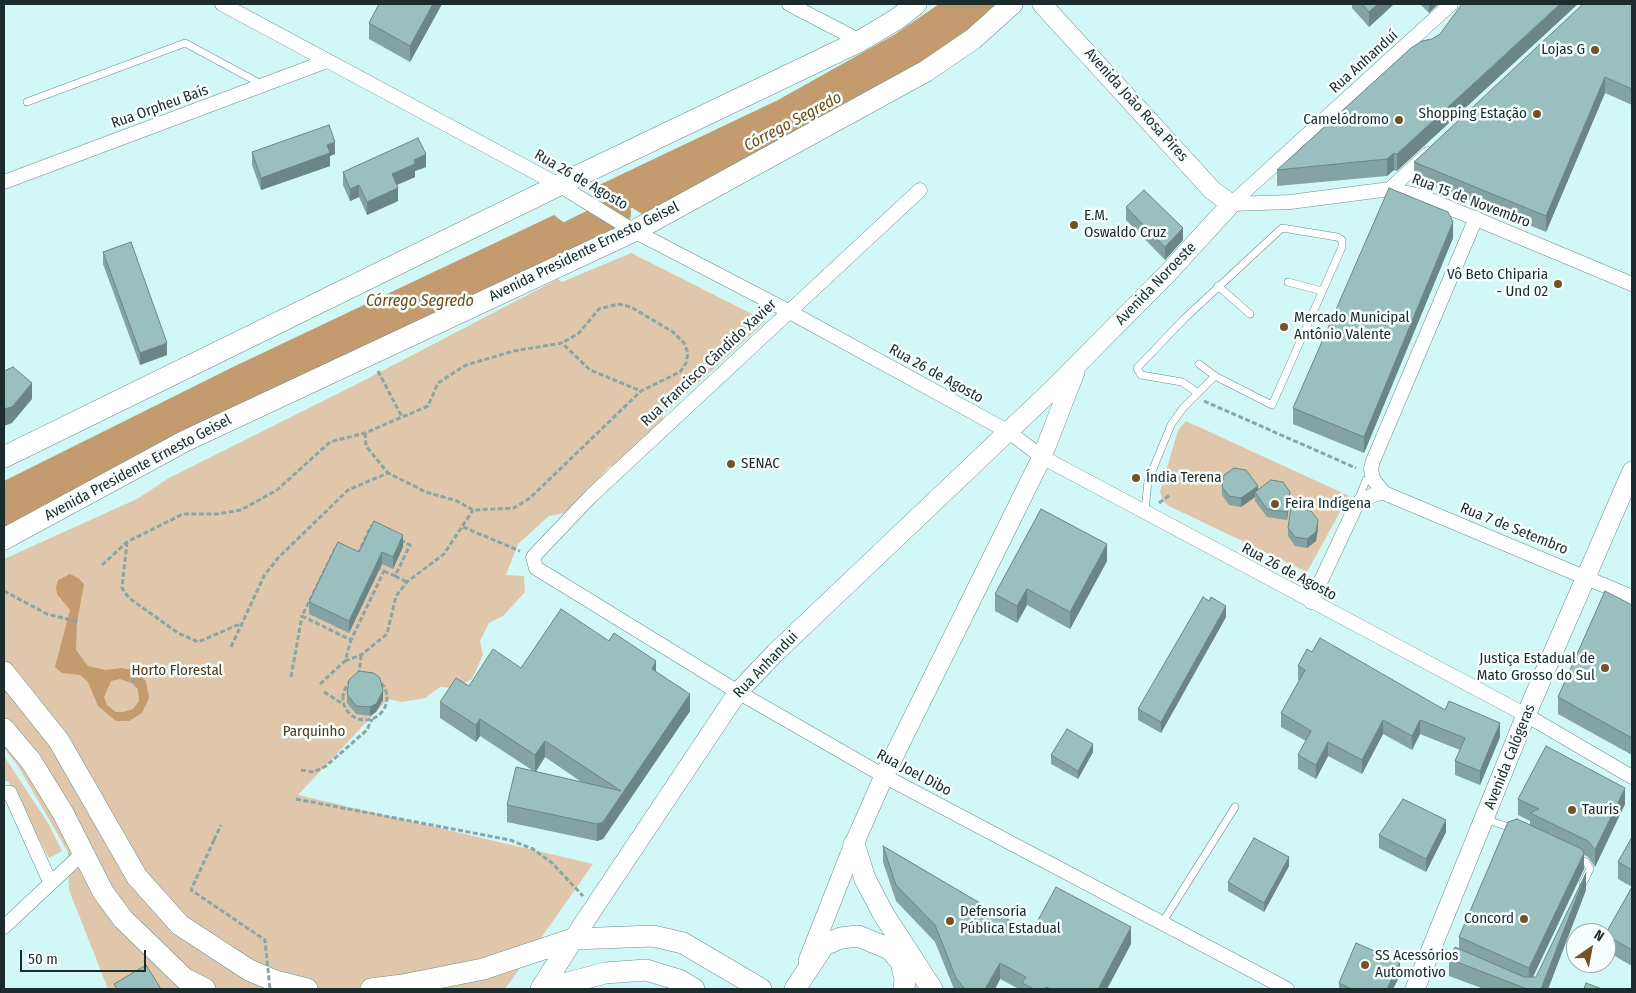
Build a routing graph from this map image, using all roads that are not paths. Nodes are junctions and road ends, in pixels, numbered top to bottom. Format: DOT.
graph roads {
  1 [pos="222,4"];
  2 [pos="789,4"];
  3 [pos="916,4"];
  4 [pos="1012,4"];
  5 [pos="1042,4"];
  6 [pos="1451,4"];
  7 [pos="860,41"];
  8 [pos="327,61"];
  9 [pos="264,86"];
  10 [pos="27,102"];
  11 [pos="1440,143"];
  12 [pos="4,182"];
  13 [pos="559,185"];
  14 [pos="1390,189"];
  15 [pos="920,190"];
  16 [pos="1231,204"];
  17 [pos="1476,218"];
  18 [pos="629,227"];
  19 [pos="1288,282"];
  20 [pos="1632,284"];
  21 [pos="1218,286"];
  22 [pos="1322,291"];
  23 [pos="788,311"];
  24 [pos="1250,314"];
  25 [pos="1079,361"];
  26 [pos="1199,364"];
  27 [pos="1215,376"];
  28 [pos="1196,395"];
  29 [pos="1009,432"];
  30 [pos="4,457"];
  31 [pos="1042,458"];
  32 [pos="1632,471"];
  33 [pos="1370,477"];
  34 [pos="1384,493"];
  35 [pos="1355,508"];
  36 [pos="1145,514"];
  37 [pos="4,540"];
  38 [pos="534,562"];
  39 [pos="1586,576"];
  40 [pos="1632,596"];
  41 [pos="1310,602"];
  42 [pos="4,672"];
  43 [pos="738,692"];
  44 [pos="1526,715"];
  45 [pos="4,729"];
  46 [pos="884,776"];
  47 [pos="1632,777"];
  48 [pos="7,793"];
  49 [pos="1235,807"];
  50 [pos="1484,819"];
  51 [pos="1525,833"];
  52 [pos="854,844"];
  53 [pos="84,852"];
  54 [pos="1569,854"];
  55 [pos="50,882"];
  56 [pos="1581,887"];
  57 [pos="1162,923"];
  58 [pos="4,927"];
  59 [pos="573,939"];
  60 [pos="1432,947"];
  61 [pos="1466,962"];
  62 [pos="799,984"];
  63 [pos="205,989"];
  64 [pos="307,989"];
  65 [pos="371,989"];
  66 [pos="541,989"];
  67 [pos="546,989"];
  68 [pos="694,989"];
  69 [pos="761,989"];
  70 [pos="904,989"];
  71 [pos="932,989"];
  72 [pos="1287,989"];
  73 [pos="1415,989"];
  1 -- 8 [label="street, Rua 26 de Agosto"];
  2 -- 7 [label="street"];
  3 -- 7 [label="main road"];
  4 -- 18 [label="main road, Avenida Presidente Ernesto Geisel"];
  5 -- 16 [label="street, Avenida João Rosa Pires"];
  6 -- 16 [label="street, Rua Anhanduí"];
  7 -- 13 [label="main road"];
  8 -- 9 [label="street, Rua Orpheu Baís"];
  8 -- 13 [label="street, Rua 26 de Agosto"];
  9 -- 10 [label="lane"];
  9 -- 12 [label="street, Rua Orpheu Baís"];
  11 -- 14 [label="street"];
  13 -- 18 [label="street, Rua 26 de Agosto"];
  13 -- 30 [label="main road"];
  14 -- 16 [label="street, Rua 15 de Novembro"];
  14 -- 17 [label="street, Rua 15 de Novembro"];
  15 -- 23 [label="street, Rua Francisco Cândido Xavier"];
  16 -- 25 [label="street, Avenida Noroeste"];
  17 -- 20 [label="street, Rua 15 de Novembro"];
  17 -- 33 [label="street"];
  18 -- 23 [label="street, Rua 26 de Agosto"];
  18 -- 37 [label="main road, Avenida Presidente Ernesto Geisel"];
  19 -- 22 [label="lane"];
  21 -- 22 [label="lane"];
  21 -- 24 [label="lane"];
  21 -- 28 [label="lane"];
  22 -- 27 [label="lane"];
  23 -- 29 [label="street, Rua 26 de Agosto"];
  23 -- 38 [label="street, Rua Francisco Cândido Xavier"];
  25 -- 29 [label="street, Avenida Noroeste"];
  25 -- 31 [label="street, Avenida Noroeste"];
  26 -- 27 [label="lane"];
  27 -- 28 [label="lane"];
  28 -- 36 [label="lane"];
  29 -- 31 [label="street, Rua 26 de Agosto"];
  29 -- 43 [label="street, Rua Anhandui"];
  31 -- 36 [label="street, Rua 26 de Agosto"];
  31 -- 46 [label="street, Avenida Noroeste"];
  32 -- 39 [label="street, Avenida Calógeras"];
  33 -- 34 [label="street"];
  33 -- 35 [label="lane"];
  34 -- 35 [label="street"];
  34 -- 39 [label="street, Rua 7 de Setembro"];
  35 -- 41 [label="street"];
  36 -- 41 [label="street, Rua 26 de Agosto"];
  38 -- 43 [label="street, Rua Joel Dibo"];
  39 -- 40 [label="street, Rua 7 de Setembro"];
  39 -- 44 [label="street, Avenida Calógeras"];
  41 -- 44 [label="street, Rua 26 de Agosto"];
  42 -- 64 [label="main road"];
  43 -- 46 [label="street, Rua Joel Dibo"];
  43 -- 59 [label="street, Rua Anhandui"];
  44 -- 47 [label="street, Rua 26 de Agosto"];
  44 -- 50 [label="street, Avenida Calógeras"];
  45 -- 53 [label="main road"];
  46 -- 52 [label="street, Avenida Noroeste"];
  46 -- 57 [label="street, Rua Joel Dibo"];
  48 -- 55 [label="street"];
  49 -- 57 [label="lane"];
  50 -- 51 [label="lane"];
  50 -- 60 [label="street, Avenida Calógeras"];
  52 -- 62 [label="street, Avenida Noroeste"];
  52 -- 71 [label="main road"];
  53 -- 55 [label="street"];
  53 -- 63 [label="main road"];
  54 -- 56 [label="lane"];
  55 -- 58 [label="street"];
  57 -- 72 [label="street, Rua Joel Dibo"];
  59 -- 65 [label="main road"];
  59 -- 66 [label="main road, Rua Anhandui"];
  59 -- 69 [label="main road"];
  60 -- 61 [label="lane"];
  60 -- 73 [label="street, Avenida Calógeras"];
  62 -- 70 [label="main road"];
  67 -- 68 [label="main road"];
}
